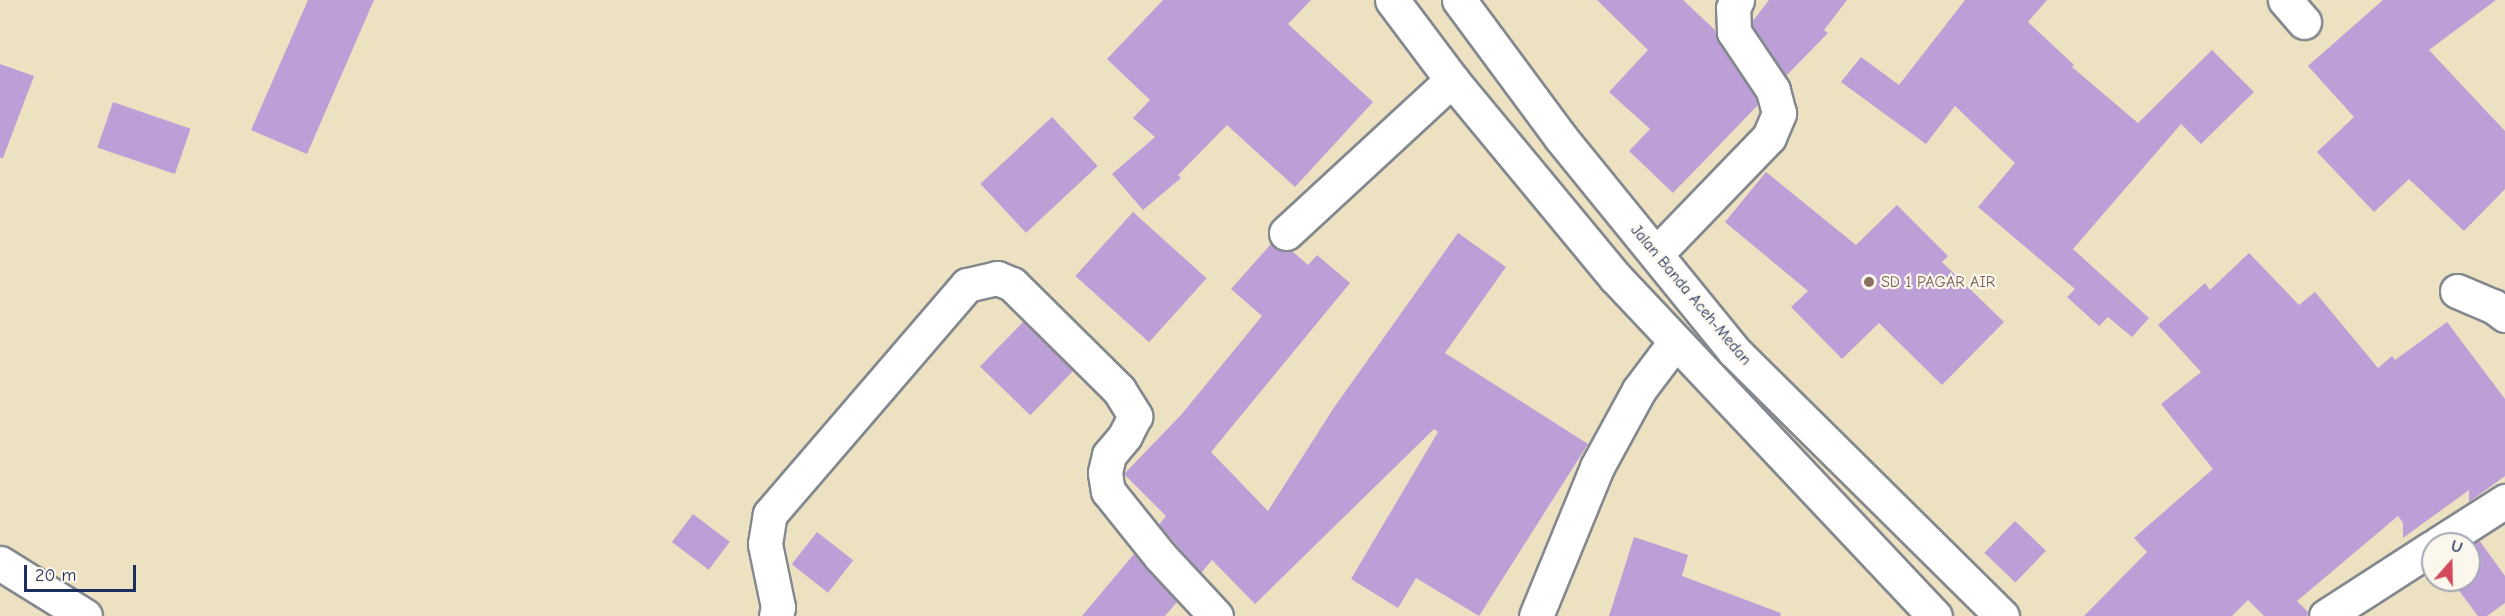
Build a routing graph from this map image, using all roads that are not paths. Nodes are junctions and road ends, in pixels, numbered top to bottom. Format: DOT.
graph roads {
  1 [pos="1392,0"];
  2 [pos="1459,0"];
  3 [pos="1737,0"];
  4 [pos="1452,80"];
  5 [pos="1286,233"];
  6 [pos="1656,254"];
  7 [pos="2457,291"];
  8 [pos="2505,315"];
  9 [pos="1675,342"];
  10 [pos="2505,501"];
  11 [pos="2457,532"];
  12 [pos="2421,555"];
  13 [pos="0,564"];
  14 [pos="85,616"];
  15 [pos="776,616"];
  16 [pos="1216,616"];
  17 [pos="1536,616"];
  18 [pos="1935,616"];
  19 [pos="2002,616"];
  20 [pos="2326,616"];
  1 -- 4 [label="main road"];
  2 -- 6 [label="main road, Jalan Banda Aceh-Medan"];
  3 -- 6 [label="main road"];
  4 -- 5 [label="main road"];
  4 -- 9 [label="main road"];
  6 -- 19 [label="main road, Jalan Banda Aceh-Medan"];
  7 -- 8 [label="main road"];
  9 -- 17 [label="main road"];
  9 -- 18 [label="main road"];
  10 -- 11 [label="main road"];
  12 -- 20 [label="main road"];
  13 -- 14 [label="main road"];
  15 -- 16 [label="main road"];
}
